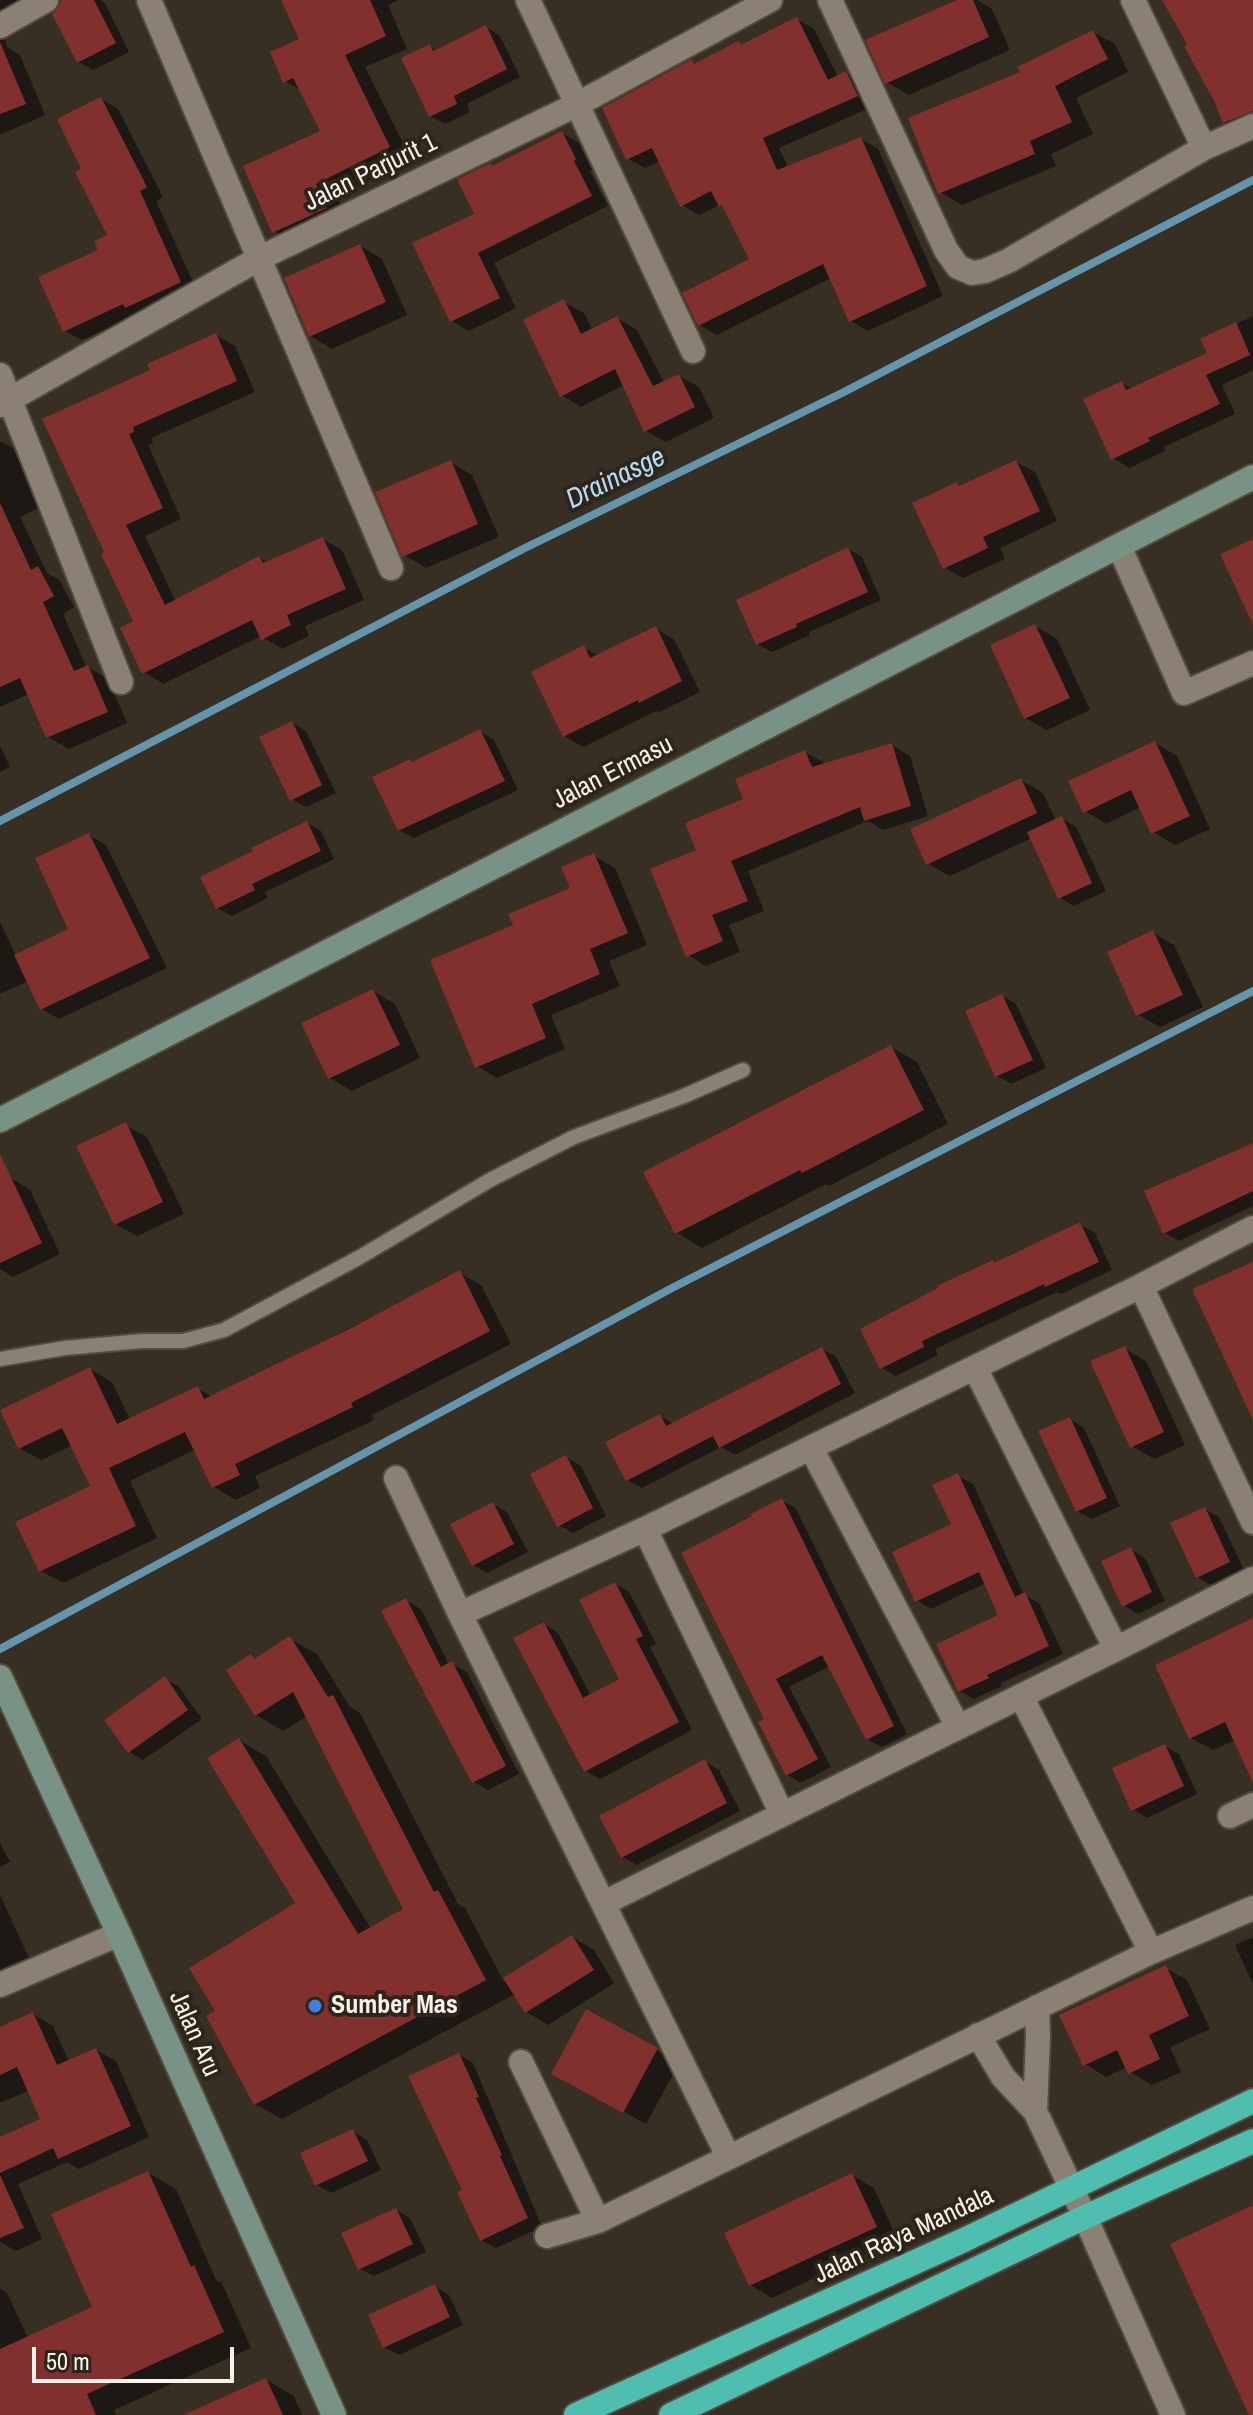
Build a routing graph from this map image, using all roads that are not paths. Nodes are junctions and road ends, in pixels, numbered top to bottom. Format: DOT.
graph roads {
  1 [pos="46,0"];
  2 [pos="149,0"];
  3 [pos="528,0"];
  4 [pos="770,0"];
  5 [pos="830,0"];
  6 [pos="1133,0"];
  7 [pos="0,26"];
  8 [pos="578,104"];
  9 [pos="1253,126"];
  10 [pos="1204,148"];
  11 [pos="260,258"];
  12 [pos="693,351"];
  13 [pos="0,375"];
  14 [pos="5,402"];
  15 [pos="1253,477"];
  16 [pos="1119,546"];
  17 [pos="391,568"];
  18 [pos="1253,663"];
  19 [pos="121,682"];
  20 [pos="743,1070"];
  21 [pos="0,1120"];
  22 [pos="1253,1228"];
  23 [pos="1141,1286"];
  24 [pos="0,1359"];
  25 [pos="975,1368"];
  26 [pos="811,1448"];
  27 [pos="396,1478"];
  28 [pos="1253,1522"];
  29 [pos="645,1529"];
  30 [pos="1253,1579"];
  31 [pos="460,1614"];
  32 [pos="1116,1649"];
  33 [pos="3,1682"];
  34 [pos="1021,1696"];
  35 [pos="958,1727"];
  36 [pos="1253,1805"];
  37 [pos="782,1814"];
  38 [pos="1230,1816"];
  39 [pos="604,1903"];
  40 [pos="1253,1908"];
  41 [pos="119,1934"];
  42 [pos="1151,1952"];
  43 [pos="0,1985"];
  44 [pos="1037,2007"];
  45 [pos="978,2035"];
  46 [pos="521,2062"];
  47 [pos="1253,2101"];
  48 [pos="1035,2111"];
  49 [pos="1253,2141"];
  50 [pos="728,2156"];
  51 [pos="1071,2189"];
  52 [pos="1085,2217"];
  53 [pos="598,2221"];
  54 [pos="547,2236"];
  55 [pos="334,2415"];
  56 [pos="576,2415"];
  57 [pos="671,2415"];
  58 [pos="1173,2415"];
  1 -- 7 [label="street"];
  2 -- 11 [label="street"];
  3 -- 8 [label="street"];
  4 -- 8 [label="street, Jalan Parjurit 1"];
  5 -- 10 [label="street"];
  6 -- 10 [label="street"];
  8 -- 11 [label="street, Jalan Parjurit 1"];
  8 -- 12 [label="street"];
  9 -- 10 [label="street"];
  11 -- 14 [label="street, Jalan Parjurit 1"];
  11 -- 17 [label="street"];
  13 -- 14 [label="street"];
  14 -- 19 [label="street"];
  15 -- 16 [label="street, Jalan Ermasu"];
  16 -- 18 [label="street"];
  16 -- 21 [label="street, Jalan Ermasu"];
  20 -- 24 [label="lane"];
  22 -- 23 [label="street"];
  23 -- 25 [label="street"];
  23 -- 28 [label="street"];
  25 -- 26 [label="street"];
  25 -- 32 [label="street"];
  26 -- 29 [label="street"];
  26 -- 35 [label="street"];
  27 -- 31 [label="street"];
  29 -- 31 [label="street"];
  29 -- 37 [label="street"];
  30 -- 32 [label="street"];
  31 -- 39 [label="street"];
  32 -- 34 [label="street"];
  33 -- 41 [label="street, Jalan Aru"];
  34 -- 35 [label="street"];
  34 -- 42 [label="street"];
  35 -- 37 [label="street"];
  36 -- 38 [label="street"];
  37 -- 39 [label="street"];
  39 -- 50 [label="street"];
  40 -- 42 [label="street"];
  41 -- 43 [label="street"];
  41 -- 55 [label="street, Jalan Aru"];
  42 -- 44 [label="street"];
  44 -- 45 [label="street"];
  44 -- 48 [label="street"];
  45 -- 48 [label="street"];
  45 -- 50 [label="street"];
  46 -- 53 [label="street"];
  47 -- 51 [label="highway, Jalan Raya Mandala"];
  48 -- 51 [label="street"];
  49 -- 52 [label="highway"];
  50 -- 53 [label="street"];
  51 -- 52 [label="street"];
  51 -- 56 [label="highway, Jalan Raya Mandala"];
  52 -- 57 [label="highway"];
  52 -- 58 [label="street"];
  53 -- 54 [label="street"];
}
